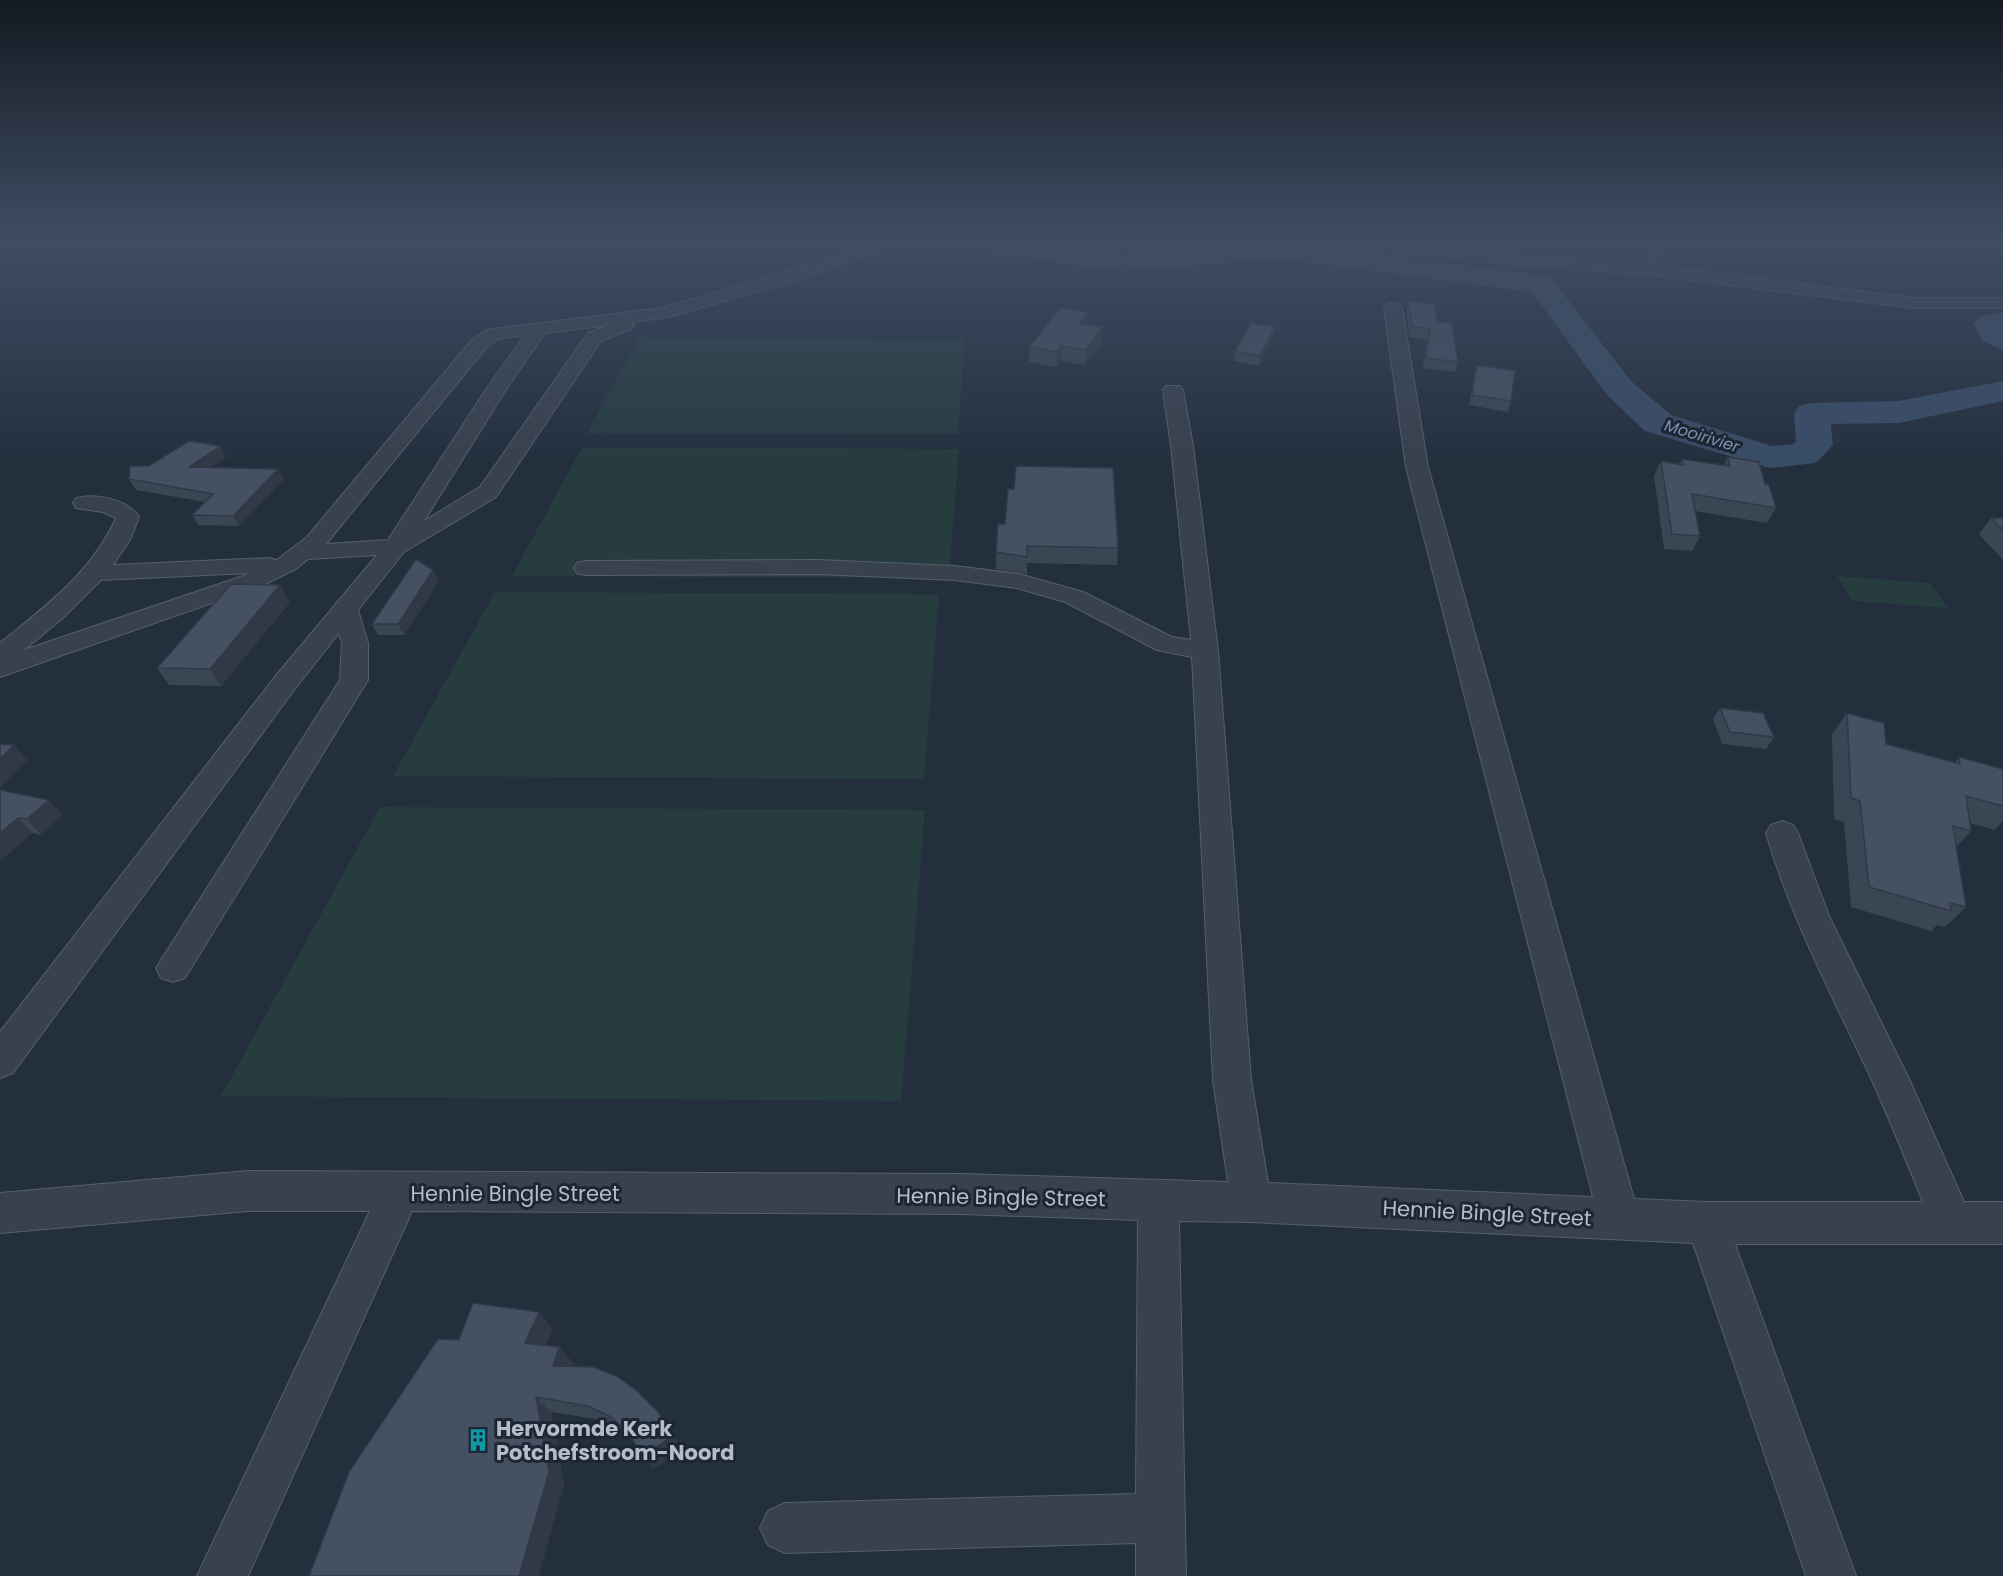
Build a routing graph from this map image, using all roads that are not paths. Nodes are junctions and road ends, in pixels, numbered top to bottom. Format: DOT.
graph roads {
  1 [pos="648,315"];
  2 [pos="1394,315"];
  3 [pos="637,317"];
  4 [pos="540,327"];
  5 [pos="1173,390"];
  6 [pos="84,503"];
  7 [pos="396,547"];
  8 [pos="296,558"];
  9 [pos="586,568"];
  10 [pos="94,573"];
  11 [pos="346,610"];
  12 [pos="1204,651"];
  13 [pos="0,657"];
  14 [pos="0,668"];
  15 [pos="1782,833"];
  16 [pos="173,968"];
  17 [pos="0,1061"];
  18 [pos="400,1192"];
  19 [pos="1158,1201"];
  20 [pos="1251,1202"];
  21 [pos="0,1213"];
  22 [pos="1618,1219"];
  23 [pos="1707,1222"];
  24 [pos="1952,1222"];
  25 [pos="2003,1223"];
  26 [pos="1161,1518"];
  27 [pos="784,1528"];
  28 [pos="222,1576"];
  29 [pos="1161,1576"];
  30 [pos="1831,1576"];
  1 -- 3 [label="street"];
  2 -- 22 [label="street"];
  3 -- 4 [label="street"];
  3 -- 7 [label="street"];
  4 -- 7 [label="street"];
  4 -- 8 [label="street"];
  5 -- 12 [label="street"];
  6 -- 10 [label="street"];
  7 -- 8 [label="street"];
  7 -- 11 [label="street"];
  8 -- 10 [label="street"];
  8 -- 14 [label="street"];
  9 -- 12 [label="street"];
  10 -- 13 [label="street"];
  11 -- 16 [label="street"];
  11 -- 17 [label="street"];
  12 -- 20 [label="street"];
  15 -- 24 [label="street"];
  18 -- 19 [label="street, Hennie Bingle Street"];
  18 -- 21 [label="street, Hennie Bingle Street"];
  18 -- 28 [label="street"];
  19 -- 20 [label="street, Hennie Bingle Street"];
  19 -- 26 [label="street"];
  20 -- 22 [label="street, Hennie Bingle Street"];
  22 -- 23 [label="street, Hennie Bingle Street"];
  23 -- 24 [label="street, Hennie Bingle Street"];
  23 -- 30 [label="street"];
  24 -- 25 [label="street, Hennie Bingle Street"];
  26 -- 27 [label="street"];
  26 -- 29 [label="street"];
}
